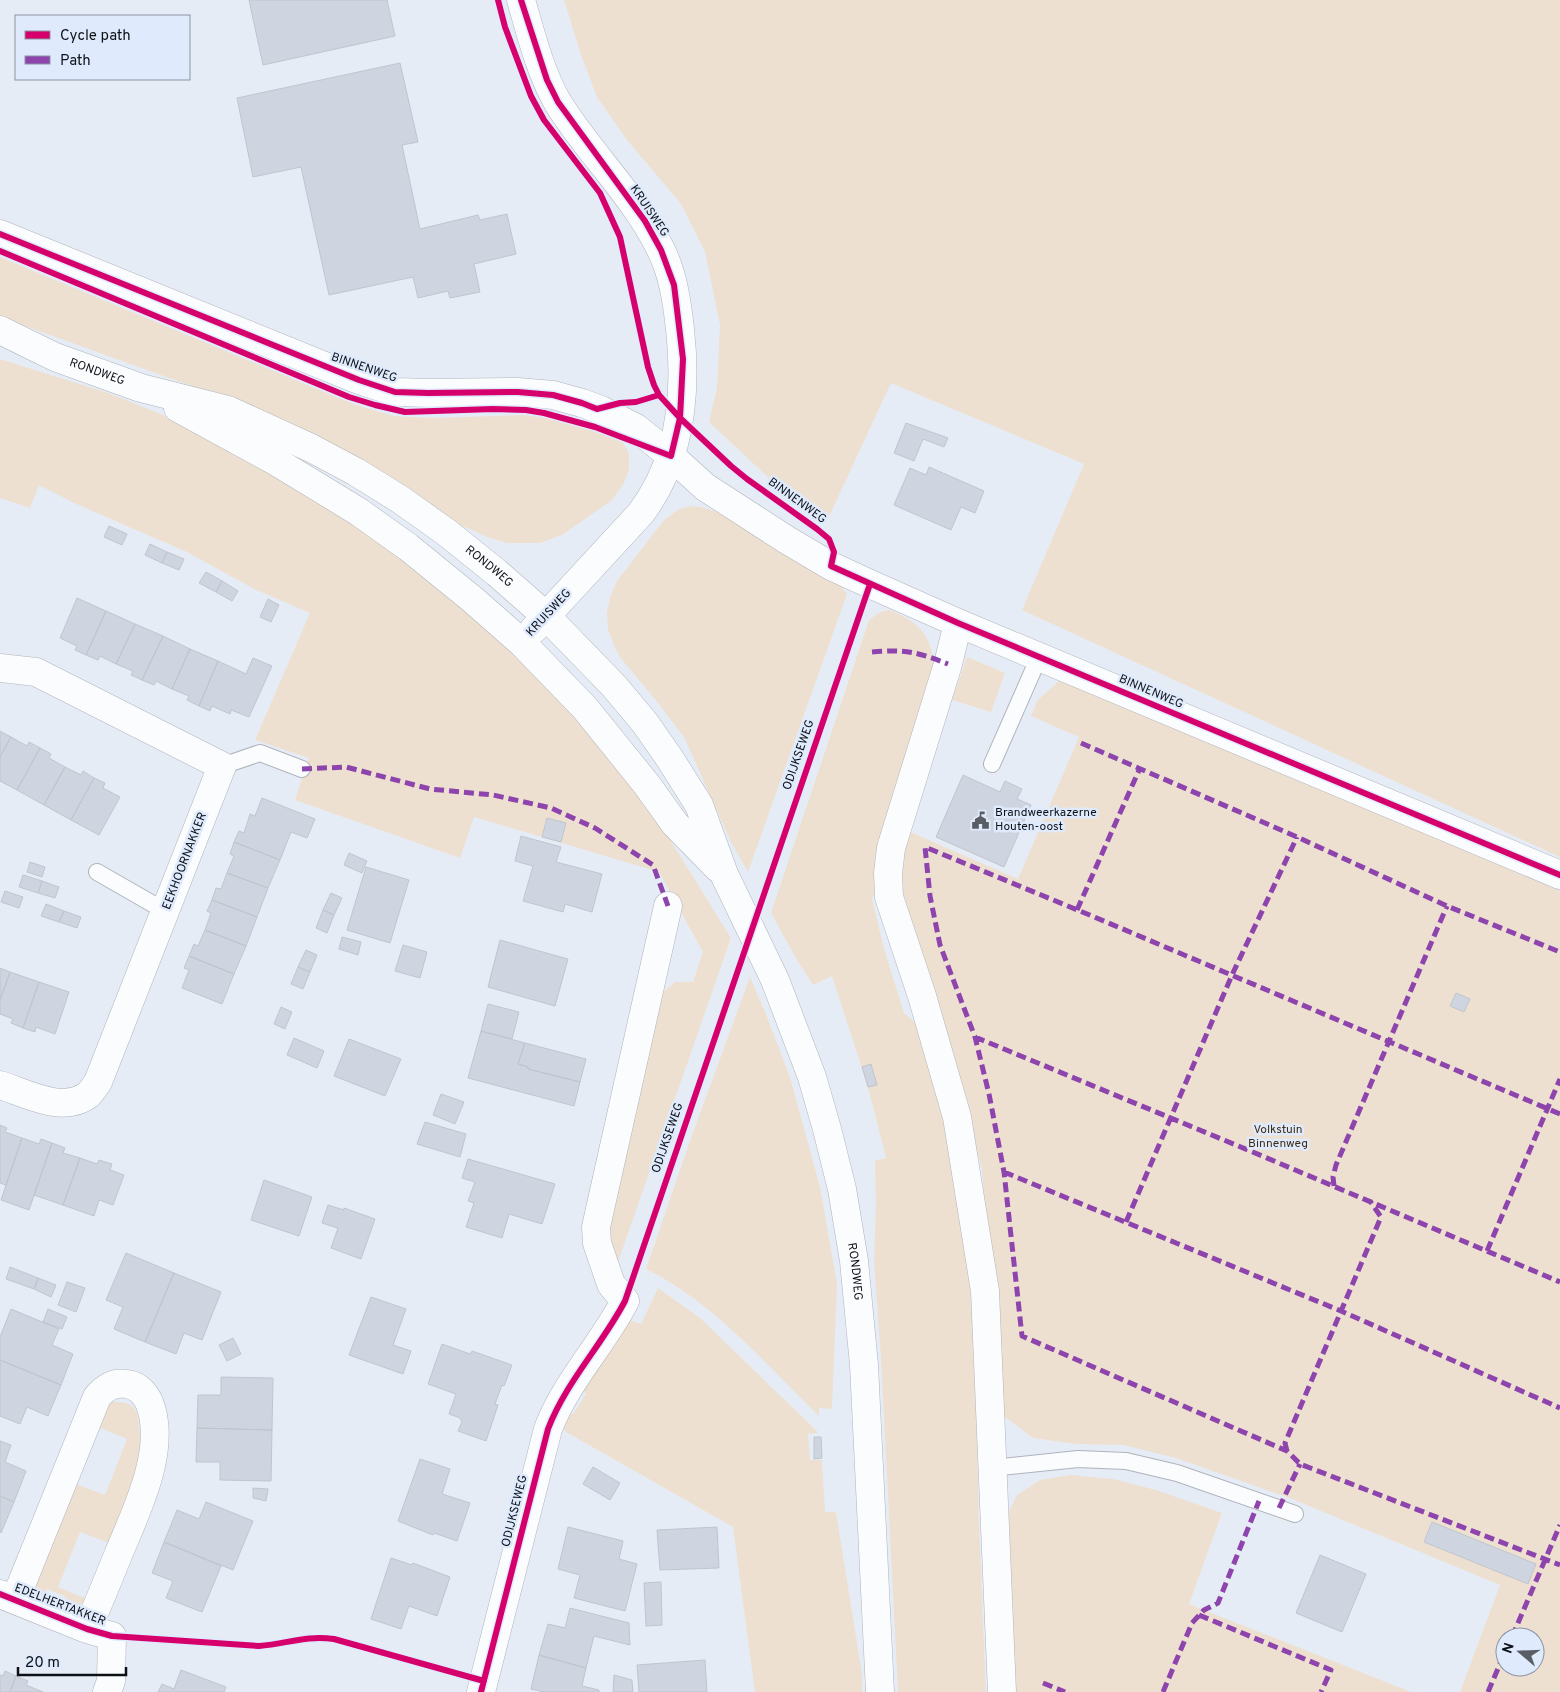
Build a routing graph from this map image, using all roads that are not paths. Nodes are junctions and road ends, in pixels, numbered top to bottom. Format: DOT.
graph roads {
  1 [pos="521,0"];
  2 [pos="0,234"];
  3 [pos="0,330"];
  4 [pos="0,345"];
  5 [pos="54,357"];
  6 [pos="141,388"];
  7 [pos="671,456"];
  8 [pos="546,616"];
  9 [pos="958,623"];
  10 [pos="521,642"];
  11 [pos="1039,657"];
  12 [pos="0,668"];
  13 [pos="992,764"];
  14 [pos="222,766"];
  15 [pos="302,769"];
  16 [pos="97,872"];
  17 [pos="724,874"];
  18 [pos="1560,875"];
  19 [pos="668,906"];
  20 [pos="166,910"];
  21 [pos="0,1085"];
  22 [pos="992,1468"];
  23 [pos="1295,1514"];
  24 [pos="7,1597"];
  25 [pos="87,1629"];
  26 [pos="108,1692"];
  27 [pos="481,1692"];
  28 [pos="880,1692"];
  29 [pos="1002,1692"];
  1 -- 7 [label="street, KRUISWEG"];
  2 -- 7 [label="street, BINNENWEG"];
  3 -- 5 [label="street, RONDWEG"];
  4 -- 5 [label="street, RONDWEG"];
  5 -- 6 [label="street, RONDWEG"];
  6 -- 8 [label="street, RONDWEG"];
  6 -- 10 [label="street, RONDWEG"];
  7 -- 8 [label="street, KRUISWEG"];
  7 -- 9 [label="street, BINNENWEG"];
  8 -- 10 [label="street, KRUISWEG"];
  8 -- 17 [label="street, RONDWEG"];
  9 -- 11 [label="street, BINNENWEG"];
  9 -- 22 [label="street"];
  10 -- 17 [label="street, RONDWEG"];
  11 -- 13 [label="lane"];
  11 -- 18 [label="street, BINNENWEG"];
  12 -- 14 [label="street"];
  14 -- 15 [label="lane"];
  14 -- 20 [label="street, EEKHOORNAKKER"];
  16 -- 20 [label="lane"];
  17 -- 28 [label="street, RONDWEG"];
  19 -- 27 [label="street, ODIJKSEWEG"];
  20 -- 21 [label="street, EEKHOORNAKKER"];
  22 -- 23 [label="lane"];
  22 -- 29 [label="street"];
  24 -- 25 [label="street, EDELHERTAKKER"];
  24 -- 25 [label="street, EDELHERTAKKER"];
  25 -- 26 [label="street, EDELHERTAKKER"];
}
